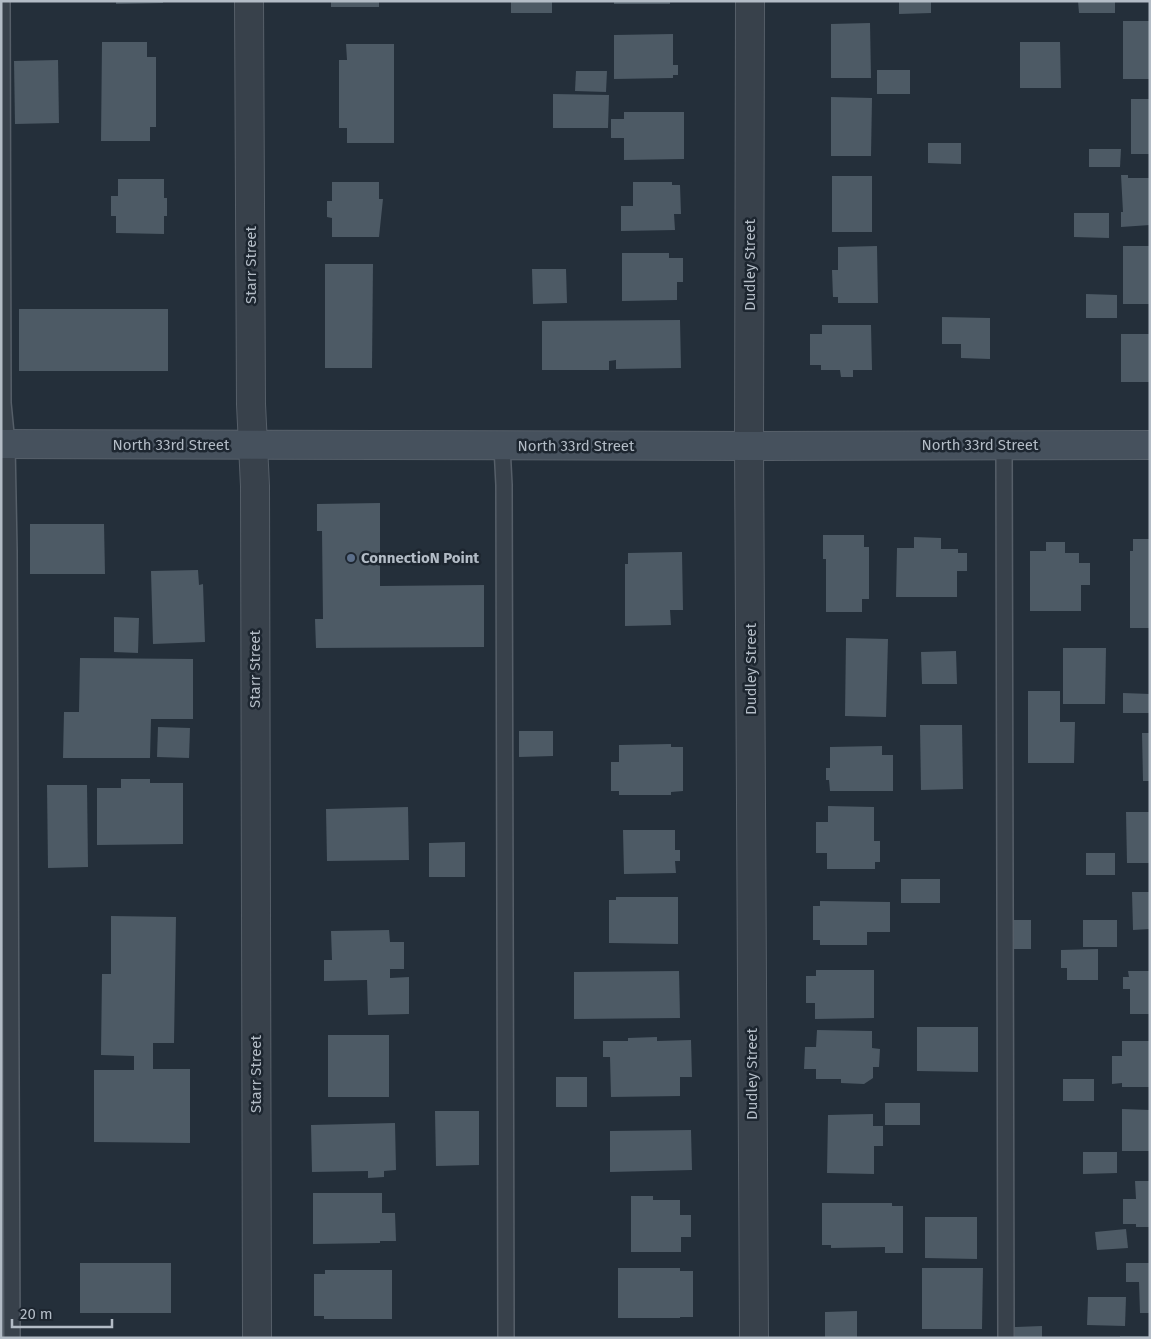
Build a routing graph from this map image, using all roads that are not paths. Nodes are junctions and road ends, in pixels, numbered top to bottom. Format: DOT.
graph roads {
  1 [pos="2,1"];
  2 [pos="249,1"];
  3 [pos="750,1"];
  4 [pos="4,444"];
  5 [pos="253,445"];
  6 [pos="1004,445"];
  7 [pos="1150,445"];
  8 [pos="502,446"];
  9 [pos="750,446"];
  10 [pos="5,551"];
  11 [pos="12,1338"];
  12 [pos="256,1338"];
  13 [pos="506,1338"];
  14 [pos="754,1338"];
  15 [pos="1006,1338"];
  1 -- 4 [label="lane"];
  2 -- 5 [label="street, Starr Street"];
  3 -- 9 [label="street, Dudley Street"];
  4 -- 5 [label="main road, North 33rd Street"];
  4 -- 10 [label="lane"];
  5 -- 8 [label="main road, North 33rd Street"];
  5 -- 12 [label="street, Starr Street"];
  6 -- 7 [label="main road, North 33rd Street"];
  6 -- 9 [label="main road, North 33rd Street"];
  6 -- 15 [label="lane"];
  8 -- 9 [label="main road, North 33rd Street"];
  8 -- 13 [label="lane"];
  9 -- 14 [label="street, Dudley Street"];
  10 -- 11 [label="lane"];
}
